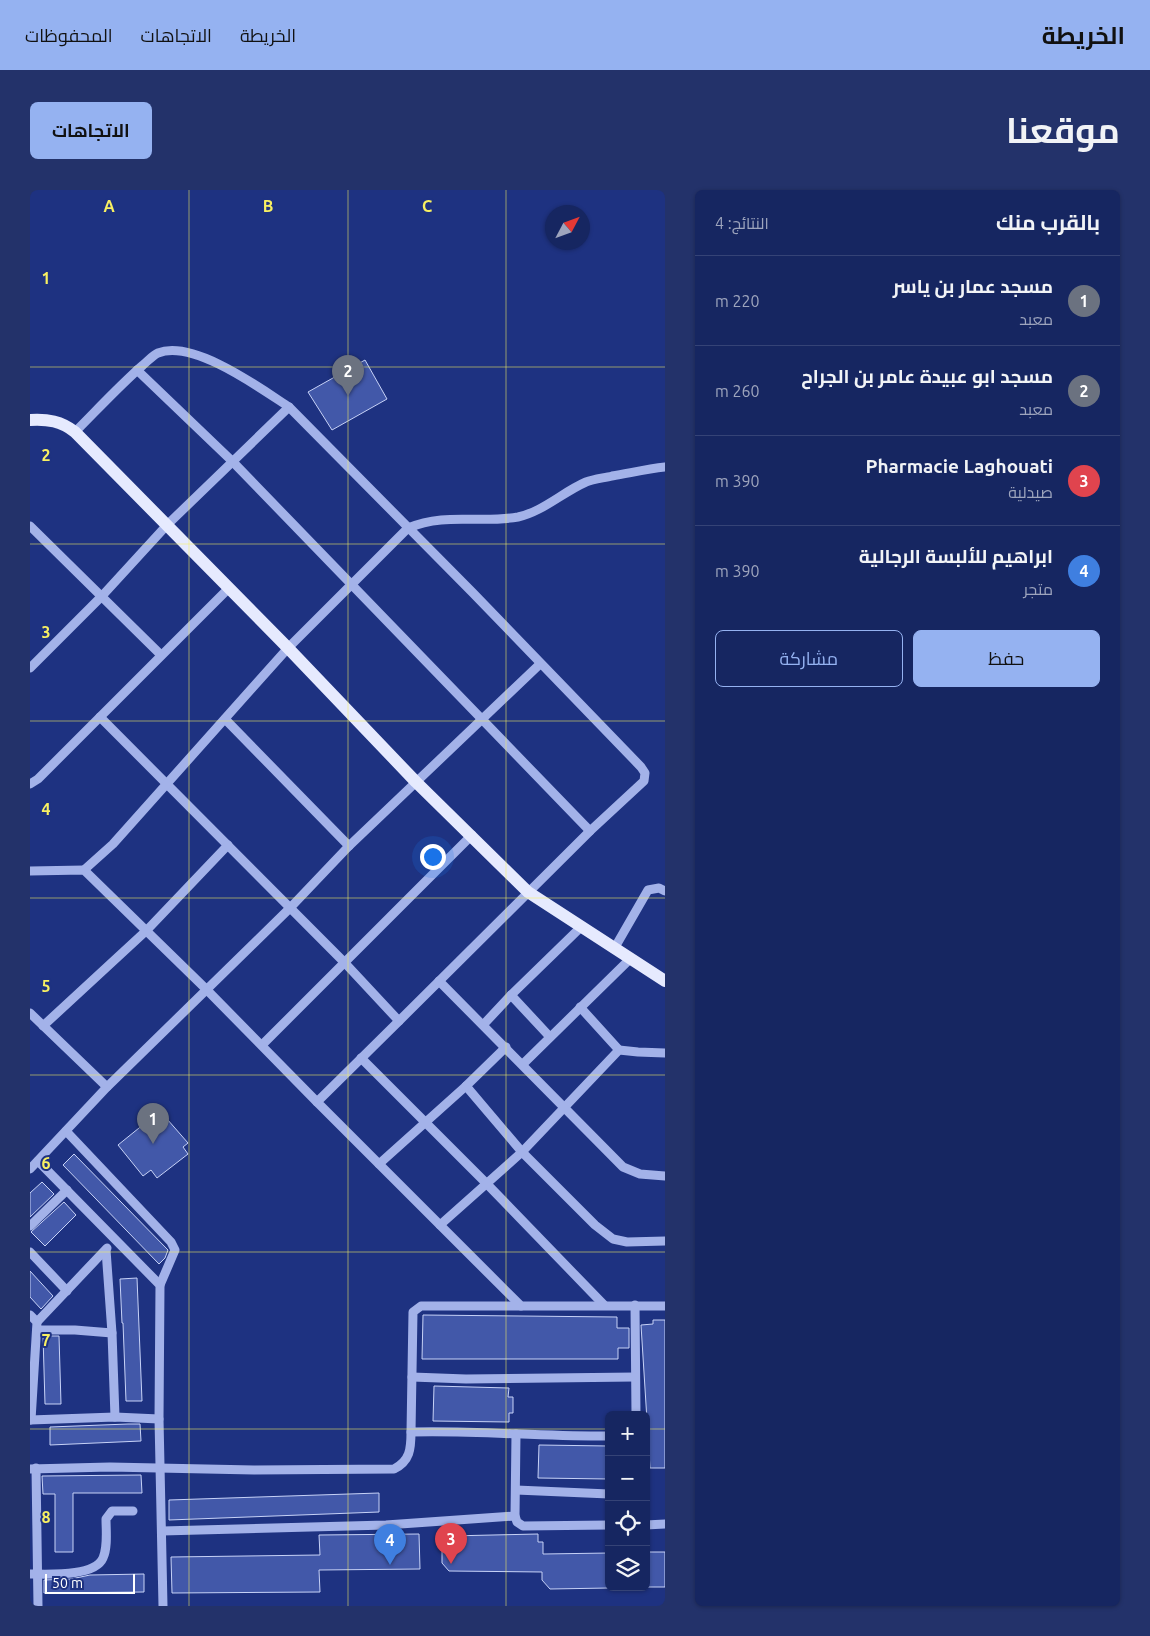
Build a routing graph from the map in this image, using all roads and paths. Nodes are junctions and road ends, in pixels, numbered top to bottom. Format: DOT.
graph roads {
  1 [pos="137,370"];
  2 [pos="289,407"];
  3 [pos="30,420"];
  4 [pos="75,432"];
  5 [pos="232,461"];
  6 [pos="665,468"];
  7 [pos="167,525"];
  8 [pos="30,526"];
  9 [pos="408,528"];
  10 [pos="350,585"];
  11 [pos="228,589"];
  12 [pos="102,596"];
  13 [pos="288,648"];
  14 [pos="161,655"];
  15 [pos="540,664"];
  16 [pos="30,668"];
  17 [pos="100,716"];
  18 [pos="225,719"];
  19 [pos="482,719"];
  20 [pos="416,782"];
  21 [pos="30,784"];
  22 [pos="167,784"];
  23 [pos="590,831"];
  24 [pos="472,835"];
  25 [pos="228,845"];
  26 [pos="349,846"];
  27 [pos="84,870"];
  28 [pos="30,871"];
  29 [pos="665,891"];
  30 [pos="528,892"];
  31 [pos="290,908"];
  32 [pos="581,927"];
  33 [pos="147,930"];
  34 [pos="614,949"];
  35 [pos="630,959"];
  36 [pos="344,962"];
  37 [pos="439,981"];
  38 [pos="665,981"];
  39 [pos="206,989"];
  40 [pos="511,995"];
  41 [pos="580,1007"];
  42 [pos="30,1013"];
  43 [pos="398,1021"];
  44 [pos="484,1024"];
  45 [pos="43,1026"];
  46 [pos="550,1037"];
  47 [pos="262,1045"];
  48 [pos="506,1047"];
  49 [pos="619,1050"];
  50 [pos="665,1052"];
  51 [pos="361,1058"];
  52 [pos="523,1064"];
  53 [pos="466,1086"];
  54 [pos="107,1087"];
  55 [pos="317,1102"];
  56 [pos="563,1107"];
  57 [pos="426,1122"];
  58 [pos="66,1130"];
  59 [pos="522,1152"];
  60 [pos="38,1160"];
  61 [pos="380,1164"];
  62 [pos="30,1169"];
  63 [pos="665,1176"];
  64 [pos="486,1182"];
  65 [pos="67,1190"];
  66 [pos="440,1225"];
  67 [pos="30,1226"];
  68 [pos="114,1240"];
  69 [pos="665,1242"];
  70 [pos="106,1250"];
  71 [pos="30,1252"];
  72 [pos="160,1285"];
  73 [pos="67,1291"];
  74 [pos="604,1305"];
  75 [pos="635,1305"];
  76 [pos="521,1306"];
  77 [pos="665,1306"];
  78 [pos="30,1315"];
  79 [pos="37,1326"];
  80 [pos="112,1333"];
  81 [pos="412,1377"];
  82 [pos="635,1378"];
  83 [pos="636,1411"];
  84 [pos="114,1417"];
  85 [pos="159,1419"];
  86 [pos="30,1420"];
  87 [pos="411,1432"];
  88 [pos="516,1434"];
  89 [pos="605,1436"];
  90 [pos="33,1468"];
  91 [pos="159,1468"];
  92 [pos="516,1490"];
  93 [pos="605,1494"];
  94 [pos="133,1511"];
  95 [pos="515,1516"];
  96 [pos="665,1524"];
  97 [pos="650,1525"];
  98 [pos="605,1526"];
  99 [pos="162,1531"];
  100 [pos="33,1574"];
  101 [pos="38,1606"];
  102 [pos="163,1606"];
  1 -- 2 [label="street"];
  1 -- 4 [label="street"];
  1 -- 5 [label="street"];
  2 -- 5 [label="street"];
  2 -- 9 [label="street"];
  3 -- 4 [label="main road"];
  4 -- 7 [label="main road"];
  5 -- 7 [label="street"];
  5 -- 10 [label="street"];
  6 -- 9 [label="street"];
  7 -- 11 [label="main road"];
  7 -- 12 [label="street"];
  8 -- 12 [label="street"];
  9 -- 10 [label="street"];
  9 -- 15 [label="street"];
  10 -- 13 [label="street"];
  10 -- 19 [label="street"];
  11 -- 13 [label="main road"];
  11 -- 14 [label="street"];
  12 -- 14 [label="street"];
  12 -- 16 [label="street"];
  13 -- 18 [label="street"];
  13 -- 20 [label="main road"];
  14 -- 17 [label="street"];
  15 -- 19 [label="street"];
  15 -- 23 [label="street"];
  17 -- 21 [label="street"];
  17 -- 22 [label="street"];
  18 -- 22 [label="street"];
  18 -- 26 [label="street"];
  19 -- 20 [label="street"];
  19 -- 23 [label="street"];
  20 -- 24 [label="main road"];
  20 -- 26 [label="street"];
  22 -- 25 [label="street"];
  22 -- 27 [label="street"];
  23 -- 30 [label="street"];
  24 -- 30 [label="main road"];
  24 -- 36 [label="street"];
  25 -- 31 [label="street"];
  25 -- 33 [label="street"];
  26 -- 31 [label="street"];
  27 -- 28 [label="street"];
  27 -- 33 [label="street"];
  29 -- 34 [label="street"];
  30 -- 32 [label="main road"];
  30 -- 37 [label="street"];
  31 -- 36 [label="street"];
  31 -- 39 [label="street"];
  32 -- 34 [label="main road"];
  32 -- 40 [label="street"];
  33 -- 39 [label="street"];
  33 -- 45 [label="street"];
  34 -- 35 [label="main road"];
  35 -- 38 [label="main road"];
  35 -- 41 [label="street"];
  36 -- 43 [label="street"];
  36 -- 47 [label="street"];
  37 -- 43 [label="street"];
  37 -- 44 [label="street"];
  39 -- 47 [label="street"];
  39 -- 54 [label="street"];
  40 -- 44 [label="street"];
  40 -- 46 [label="street"];
  41 -- 46 [label="street"];
  41 -- 49 [label="street"];
  42 -- 45 [label="street"];
  43 -- 51 [label="street"];
  44 -- 48 [label="street"];
  45 -- 54 [label="street"];
  46 -- 52 [label="street"];
  47 -- 55 [label="street"];
  48 -- 52 [label="street"];
  48 -- 53 [label="street"];
  49 -- 50 [label="street"];
  49 -- 56 [label="street"];
  51 -- 55 [label="street"];
  51 -- 57 [label="street"];
  52 -- 56 [label="street"];
  53 -- 57 [label="street"];
  53 -- 59 [label="street"];
  54 -- 58 [label="street"];
  55 -- 61 [label="street"];
  56 -- 59 [label="street"];
  56 -- 63 [label="street"];
  57 -- 61 [label="street"];
  57 -- 64 [label="street"];
  58 -- 60 [label="street"];
  58 -- 72 [label="street"];
  59 -- 64 [label="street"];
  59 -- 69 [label="street"];
  60 -- 62 [label="street"];
  60 -- 65 [label="street"];
  61 -- 66 [label="street"];
  64 -- 66 [label="street"];
  64 -- 74 [label="street"];
  65 -- 67 [label="street"];
  65 -- 68 [label="street"];
  66 -- 76 [label="street"];
  68 -- 70 [label="street"];
  68 -- 72 [label="street"];
  70 -- 73 [label="street"];
  70 -- 80 [label="street"];
  71 -- 73 [label="street"];
  72 -- 85 [label="street"];
  73 -- 79 [label="street"];
  74 -- 75 [label="street"];
  74 -- 76 [label="street"];
  75 -- 77 [label="street"];
  75 -- 82 [label="street"];
  76 -- 81 [label="street"];
  78 -- 79 [label="street"];
  79 -- 80 [label="street"];
  79 -- 86 [label="street"];
  80 -- 84 [label="street"];
  81 -- 82 [label="street"];
  81 -- 87 [label="street"];
  82 -- 83 [label="street"];
  84 -- 85 [label="street"];
  84 -- 86 [label="street"];
  85 -- 91 [label="street"];
  87 -- 88 [label="street"];
  87 -- 91 [label="street"];
  88 -- 89 [label="street"];
  88 -- 92 [label="street"];
  90 -- 91 [label="street"];
  90 -- 100 [label="street"];
  91 -- 99 [label="street"];
  92 -- 93 [label="street"];
  92 -- 95 [label="street"];
  94 -- 100 [label="street"];
  95 -- 98 [label="street"];
  95 -- 99 [label="street"];
  96 -- 97 [label="street"];
  99 -- 102 [label="street"];
  100 -- 101 [label="street"];
}
